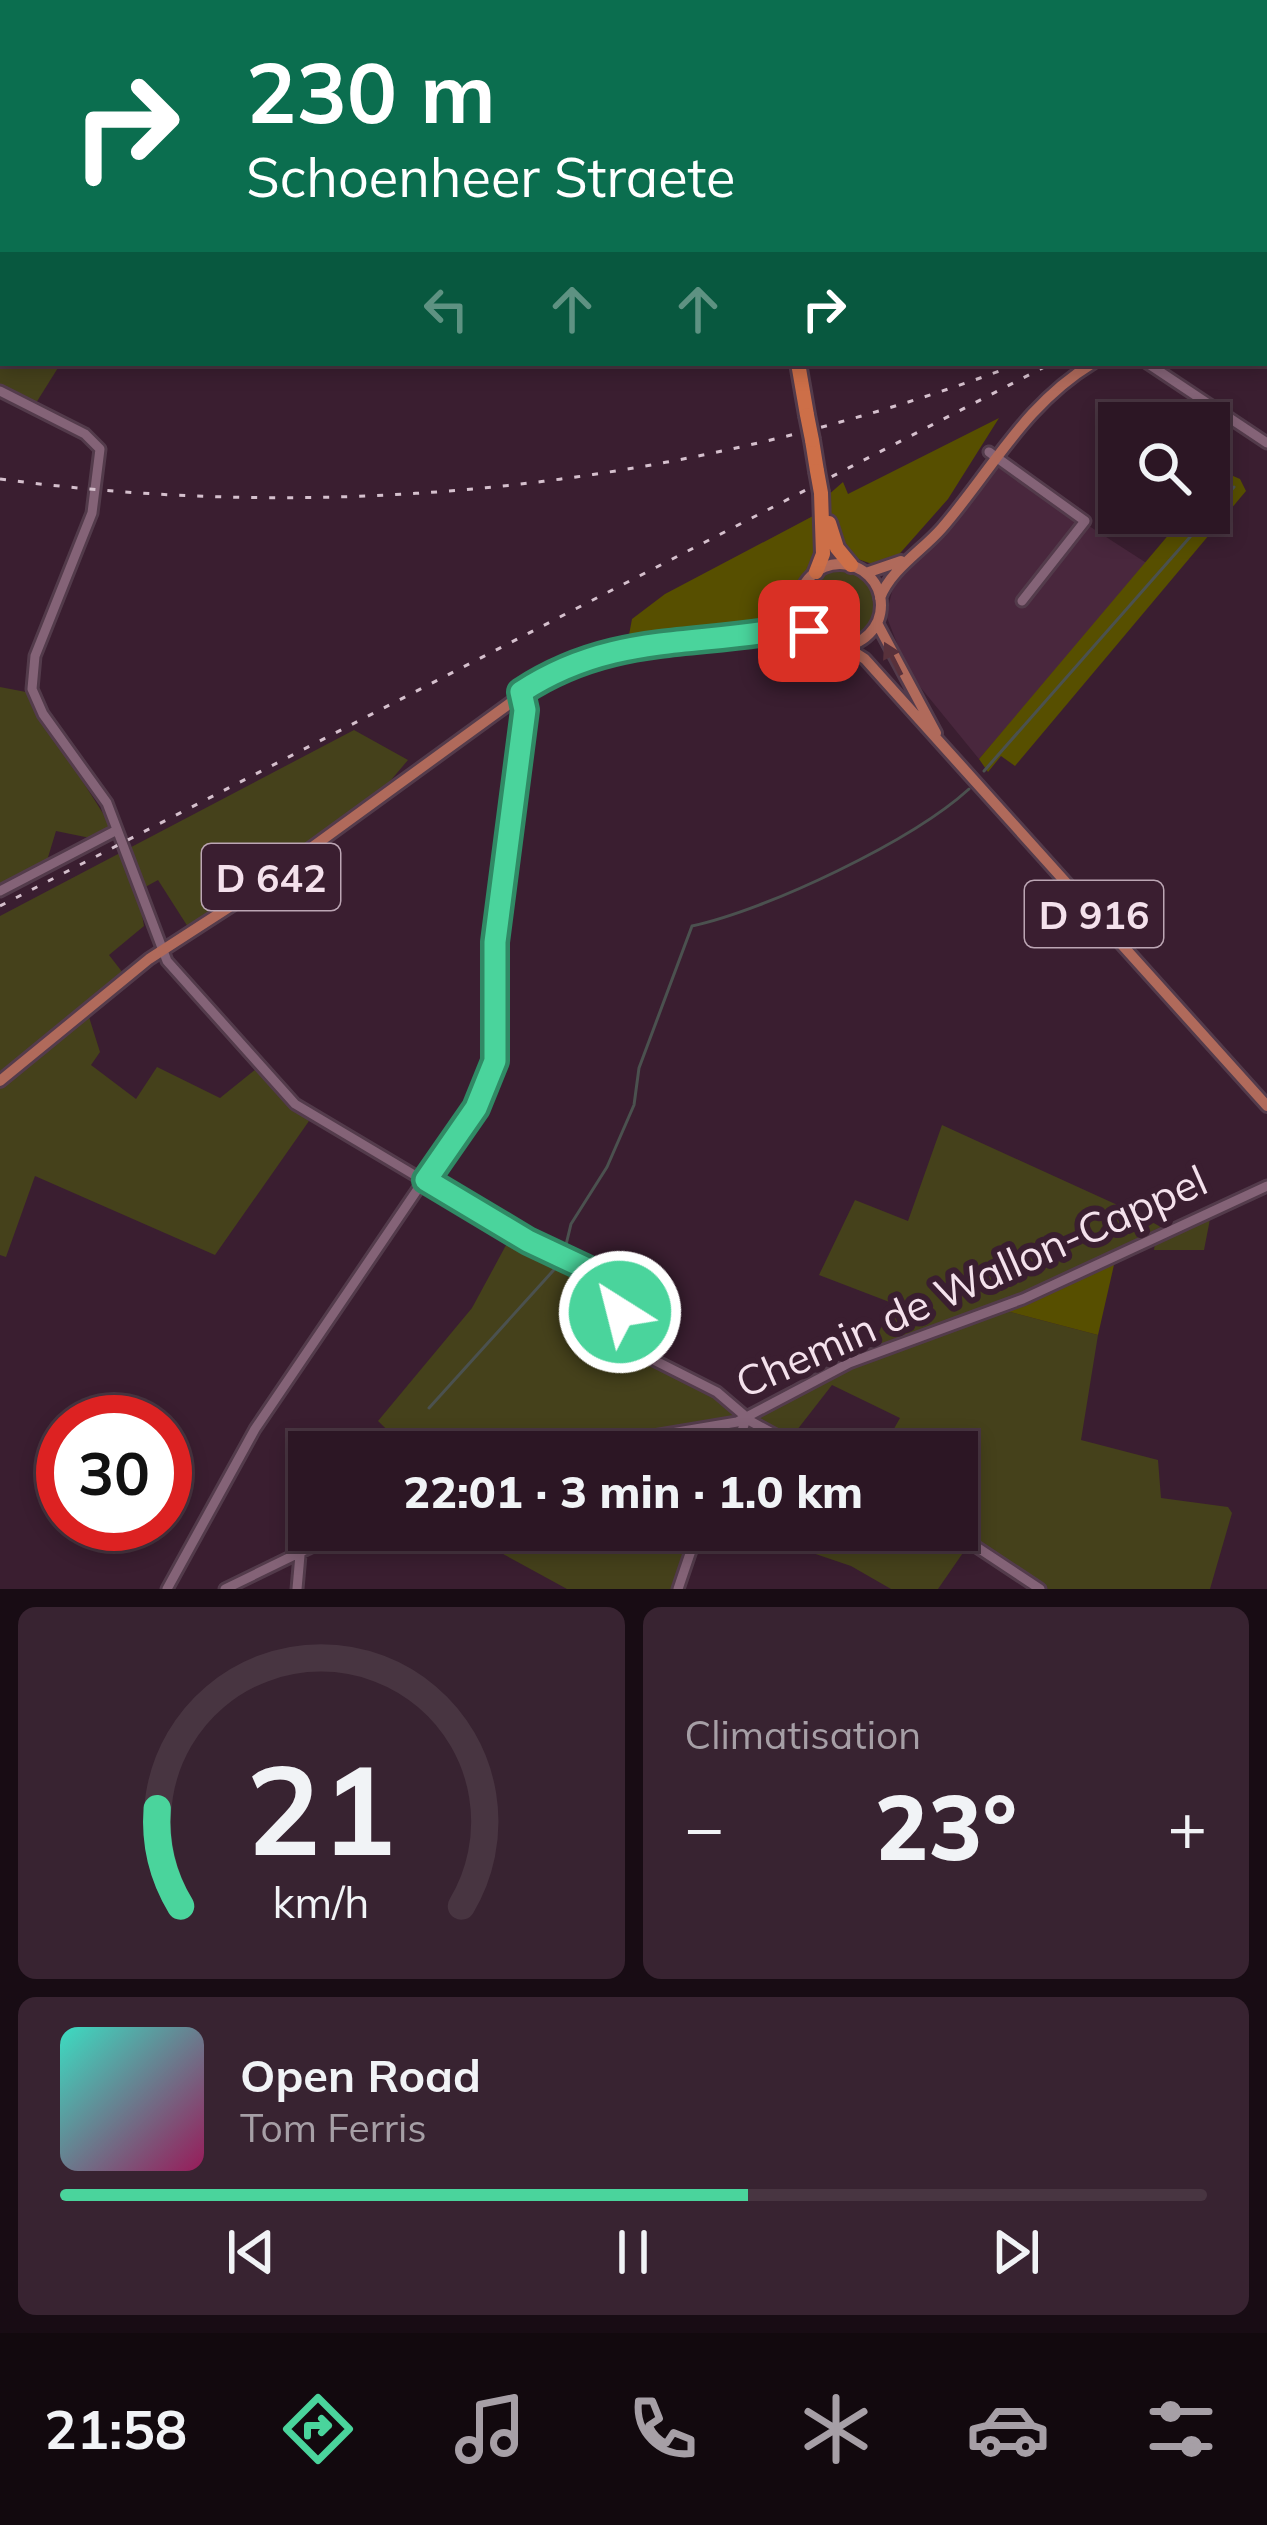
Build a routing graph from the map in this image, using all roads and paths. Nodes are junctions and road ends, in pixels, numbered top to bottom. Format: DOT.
graph roads {
  1 [pos="799,366"];
  2 [pos="1084,366"];
  3 [pos="1152,366"];
  4 [pos="1159,366"];
  5 [pos="1174,381"];
  6 [pos="0,391"];
  7 [pos="1267,443"];
  8 [pos="991,454"];
  9 [pos="820,493"];
  10 [pos="851,565"];
  11 [pos="816,572"];
  12 [pos="866,573"];
  13 [pos="880,598"];
  14 [pos="800,599"];
  15 [pos="1022,601"];
  16 [pos="877,622"];
  17 [pos="809,631"];
  18 [pos="725,636"];
  19 [pos="843,645"];
  20 [pos="521,692"];
  21 [pos="959,764"];
  22 [pos="117,830"];
  23 [pos="0,890"];
  24 [pos="161,952"];
  25 [pos="0,1082"];
  26 [pos="1267,1106"];
  27 [pos="426,1180"];
  28 [pos="1267,1186"];
  29 [pos="747,1417"];
  30 [pos="671,1431"];
  31 [pos="742,1431"];
  32 [pos="771,1431"];
  33 [pos="978,1547"];
  34 [pos="307,1551"];
  35 [pos="691,1551"];
  36 [pos="300,1555"];
  37 [pos="167,1589"];
  38 [pos="225,1589"];
  39 [pos="297,1589"];
  40 [pos="677,1589"];
  41 [pos="1040,1589"];
  1 -- 9 [label="highway, bridge"];
  2 -- 8 [label="main road"];
  3 -- 5 [label="street"];
  4 -- 5 [label="street"];
  5 -- 7 [label="street"];
  6 -- 22 [label="street"];
  8 -- 12 [label="main road"];
  8 -- 13 [label="main road"];
  8 -- 15 [label="street"];
  9 -- 10 [label="highway"];
  9 -- 11 [label="highway"];
  10 -- 11 [label="main road"];
  10 -- 12 [label="main road"];
  11 -- 14 [label="main road"];
  12 -- 13 [label="main road"];
  13 -- 16 [label="main road"];
  14 -- 17 [label="main road"];
  14 -- 18 [label="main road, D 642"];
  16 -- 19 [label="main road"];
  21 -- 16 [label="main road, D 916, one-way"];
  17 -- 18 [label="main road, D 642"];
  17 -- 19 [label="main road"];
  18 -- 20 [label="main road, D 642"];
  19 -- 21 [label="main road, D 916"];
  20 -- 24 [label="main road, D 642"];
  20 -- 27 [label="street"];
  21 -- 26 [label="main road, D 916"];
  22 -- 23 [label="street"];
  22 -- 24 [label="street"];
  24 -- 25 [label="main road, D 642"];
  24 -- 27 [label="street"];
  27 -- 29 [label="street"];
  27 -- 37 [label="street"];
  28 -- 29 [label="street, Chemin de Wallon-Cappel"];
  29 -- 30 [label="street, Chemin de Wallon-Cappel"];
  29 -- 31 [label="street"];
  29 -- 32 [label="street"];
  33 -- 41 [label="street"];
  34 -- 36 [label="street"];
  35 -- 40 [label="street"];
  36 -- 38 [label="street"];
  36 -- 39 [label="street"];
}
